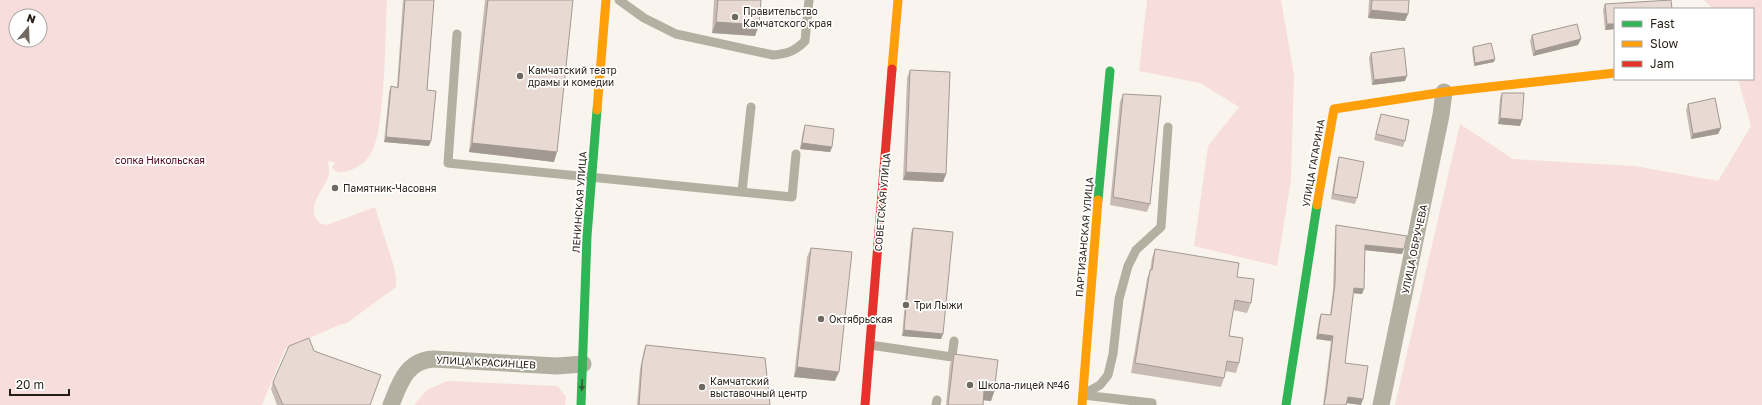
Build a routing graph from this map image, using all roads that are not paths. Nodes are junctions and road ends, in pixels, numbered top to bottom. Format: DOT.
graph roads {
  1 [pos="606,0"];
  2 [pos="619,0"];
  3 [pos="808,0"];
  4 [pos="899,2"];
  5 [pos="457,34"];
  6 [pos="1110,70"];
  7 [pos="1614,73"];
  8 [pos="1444,92"];
  9 [pos="751,107"];
  10 [pos="1168,127"];
  11 [pos="796,154"];
  12 [pos="592,178"];
  13 [pos="742,192"];
  14 [pos="954,341"];
  15 [pos="870,345"];
  16 [pos="583,364"];
  17 [pos="1083,395"];
  18 [pos="391,405"];
  19 [pos="581,405"];
  20 [pos="865,405"];
  21 [pos="1082,405"];
  22 [pos="1152,405"];
  23 [pos="1286,405"];
  24 [pos="1381,405"];
  1 -- 12 [label="street, ЛЕНИНСКАЯ УЛИЦА"];
  2 -- 3 [label="lane"];
  4 -- 15 [label="street, СОВЕТСКАЯ УЛИЦА"];
  5 -- 12 [label="lane"];
  6 -- 17 [label="street, ПАРТИЗАНСКАЯ УЛИЦА"];
  7 -- 8 [label="street, УЛИЦА ГАГАРИНА"];
  8 -- 23 [label="street, УЛИЦА ГАГАРИНА"];
  8 -- 24 [label="street, УЛИЦА ОБРУЧЕВА"];
  9 -- 13 [label="lane"];
  10 -- 17 [label="lane"];
  11 -- 13 [label="lane"];
  12 -- 13 [label="lane"];
  12 -- 16 [label="street, ЛЕНИНСКАЯ УЛИЦА"];
  14 -- 15 [label="lane"];
  15 -- 20 [label="street, СОВЕТСКАЯ УЛИЦА"];
  16 -- 18 [label="street, УЛИЦА КРАСИНЦЕВ"];
  16 -- 19 [label="street, ЛЕНИНСКАЯ УЛИЦА, one-way"];
  17 -- 21 [label="street, ПАРТИЗАНСКАЯ УЛИЦА"];
  17 -- 22 [label="lane"];
}
